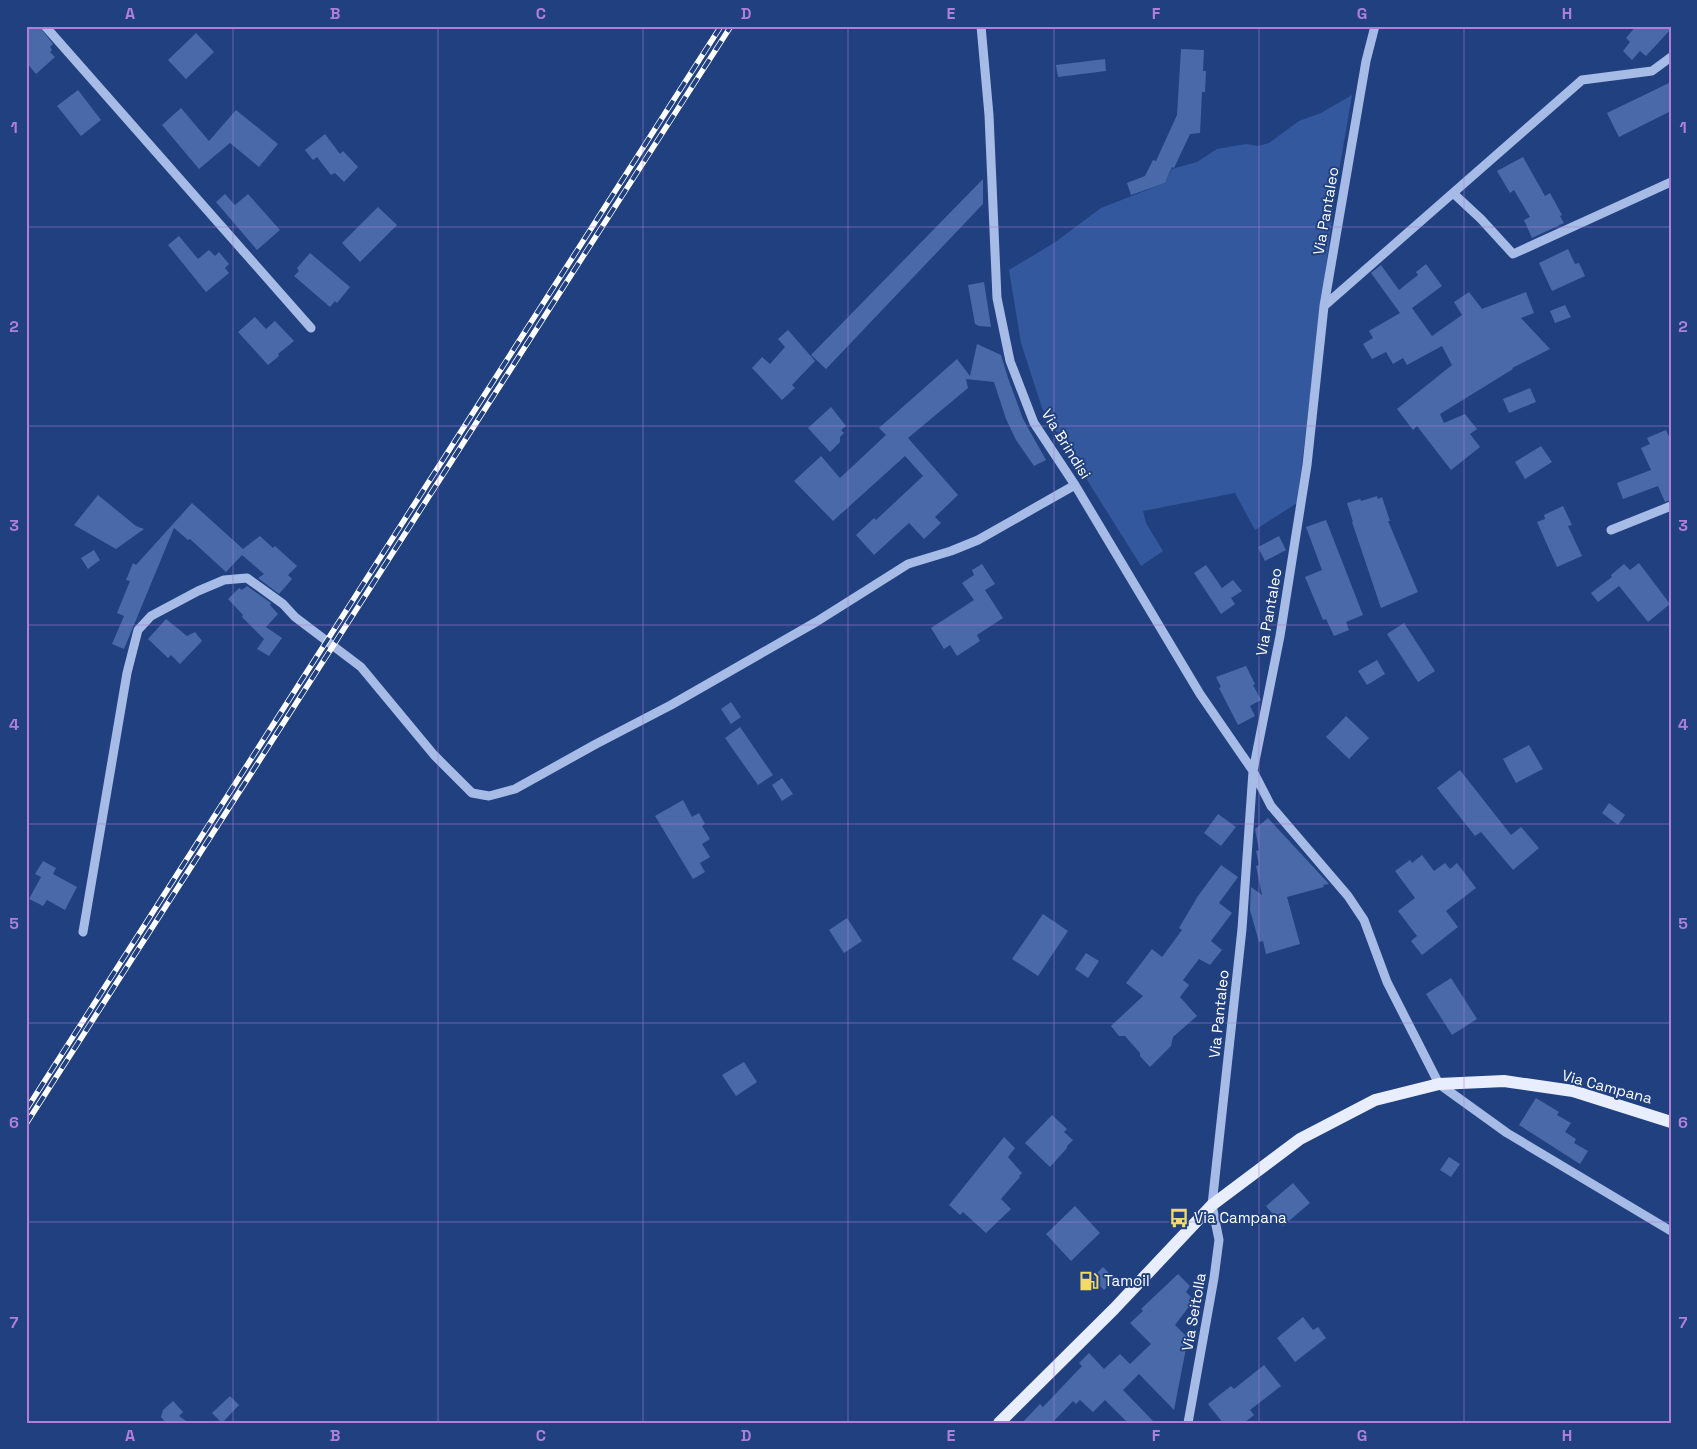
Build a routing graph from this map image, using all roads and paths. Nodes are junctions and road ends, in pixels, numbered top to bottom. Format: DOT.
graph roads {
  1 [pos="45,26"];
  2 [pos="981,26"];
  3 [pos="1375,26"];
  4 [pos="1671,57"];
  5 [pos="1671,182"];
  6 [pos="1453,193"];
  7 [pos="1324,306"];
  8 [pos="311,328"];
  9 [pos="1075,485"];
  10 [pos="1671,506"];
  11 [pos="1611,530"];
  12 [pos="1253,771"];
  13 [pos="83,932"];
  14 [pos="1438,1084"];
  15 [pos="1671,1122"];
  16 [pos="1212,1205"];
  17 [pos="1671,1230"];
  18 [pos="999,1423"];
  19 [pos="1188,1423"];
  1 -- 8 [label="street"];
  2 -- 9 [label="street, Via Brindisi"];
  3 -- 7 [label="street, Via Pantaleo"];
  4 -- 6 [label="street"];
  5 -- 6 [label="street"];
  6 -- 7 [label="street"];
  7 -- 12 [label="street, Via Pantaleo"];
  9 -- 12 [label="street, Via Brindisi"];
  9 -- 13 [label="street"];
  10 -- 11 [label="street"];
  12 -- 14 [label="street, Via Brindisi"];
  12 -- 16 [label="street, Via Pantaleo"];
  14 -- 15 [label="main road, Via Campana"];
  14 -- 16 [label="main road, Via Campana"];
  14 -- 17 [label="street"];
  16 -- 18 [label="main road, Via Campana"];
  16 -- 19 [label="street, Via Seitolla"];
}
